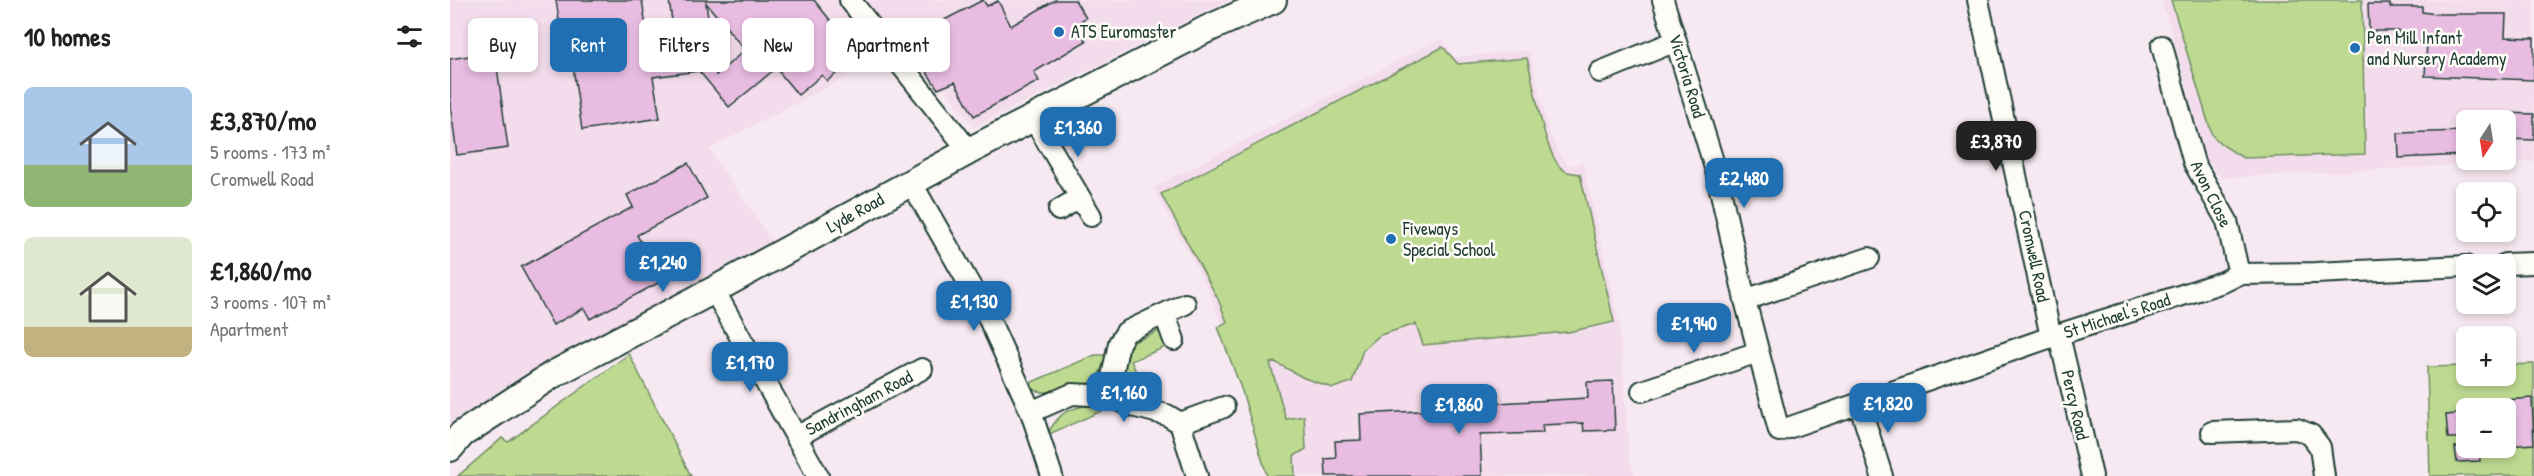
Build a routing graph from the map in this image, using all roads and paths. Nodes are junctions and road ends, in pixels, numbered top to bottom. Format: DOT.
graph roads {
  1 [pos="850,0"];
  2 [pos="1273,0"];
  3 [pos="1663,0"];
  4 [pos="1978,0"];
  5 [pos="1676,41"];
  6 [pos="2162,46"];
  7 [pos="1600,72"];
  8 [pos="1033,118"];
  9 [pos="969,151"];
  10 [pos="911,182"];
  11 [pos="1079,198"];
  12 [pos="1059,210"];
  13 [pos="1091,216"];
  14 [pos="1869,258"];
  15 [pos="2534,263"];
  16 [pos="2516,264"];
  17 [pos="2456,266"];
  18 [pos="2238,274"];
  19 [pos="714,290"];
  20 [pos="1745,300"];
  21 [pos="1185,304"];
  22 [pos="1164,315"];
  23 [pos="2055,336"];
  24 [pos="1174,340"];
  25 [pos="1758,352"];
  26 [pos="922,369"];
  27 [pos="1642,391"];
  28 [pos="1108,396"];
  29 [pos="1859,403"];
  30 [pos="1224,407"];
  31 [pos="1031,412"];
  32 [pos="1180,423"];
  33 [pos="1779,431"];
  34 [pos="2212,432"];
  35 [pos="796,437"];
  36 [pos="450,448"];
  37 [pos="818,476"];
  38 [pos="1052,476"];
  39 [pos="1197,476"];
  40 [pos="1882,476"];
  41 [pos="2092,476"];
  42 [pos="2324,476"];
  1 -- 9 [label="street"];
  2 -- 8 [label="street, Lyde Road"];
  3 -- 5 [label="street, Victoria Road"];
  4 -- 23 [label="street, Cromwell Road"];
  5 -- 7 [label="street"];
  5 -- 20 [label="street, Victoria Road"];
  6 -- 18 [label="street, Avon Close"];
  8 -- 9 [label="street, Lyde Road"];
  8 -- 11 [label="street"];
  9 -- 10 [label="street, Lyde Road"];
  10 -- 19 [label="street, Lyde Road"];
  10 -- 31 [label="street"];
  11 -- 12 [label="street"];
  11 -- 13 [label="street"];
  14 -- 20 [label="street"];
  15 -- 16 [label="street"];
  17 -- 18 [label="street, St Michael's Road"];
  18 -- 23 [label="street, St Michael's Road"];
  19 -- 35 [label="street, Sandringham Road"];
  19 -- 36 [label="street, Lyde Road"];
  20 -- 25 [label="street, Victoria Road"];
  21 -- 22 [label="street"];
  22 -- 24 [label="street"];
  22 -- 28 [label="street"];
  23 -- 29 [label="street, St Michael's Road"];
  23 -- 41 [label="street, Percy Road"];
  25 -- 27 [label="street"];
  25 -- 33 [label="street, Victoria Road"];
  26 -- 35 [label="street, Sandringham Road"];
  28 -- 31 [label="street"];
  28 -- 32 [label="street"];
  29 -- 33 [label="street, St Michael's Road"];
  29 -- 40 [label="street"];
  30 -- 32 [label="street"];
  31 -- 38 [label="street"];
  32 -- 39 [label="street"];
  34 -- 42 [label="street"];
  35 -- 37 [label="street, Sandringham Road"];
}
